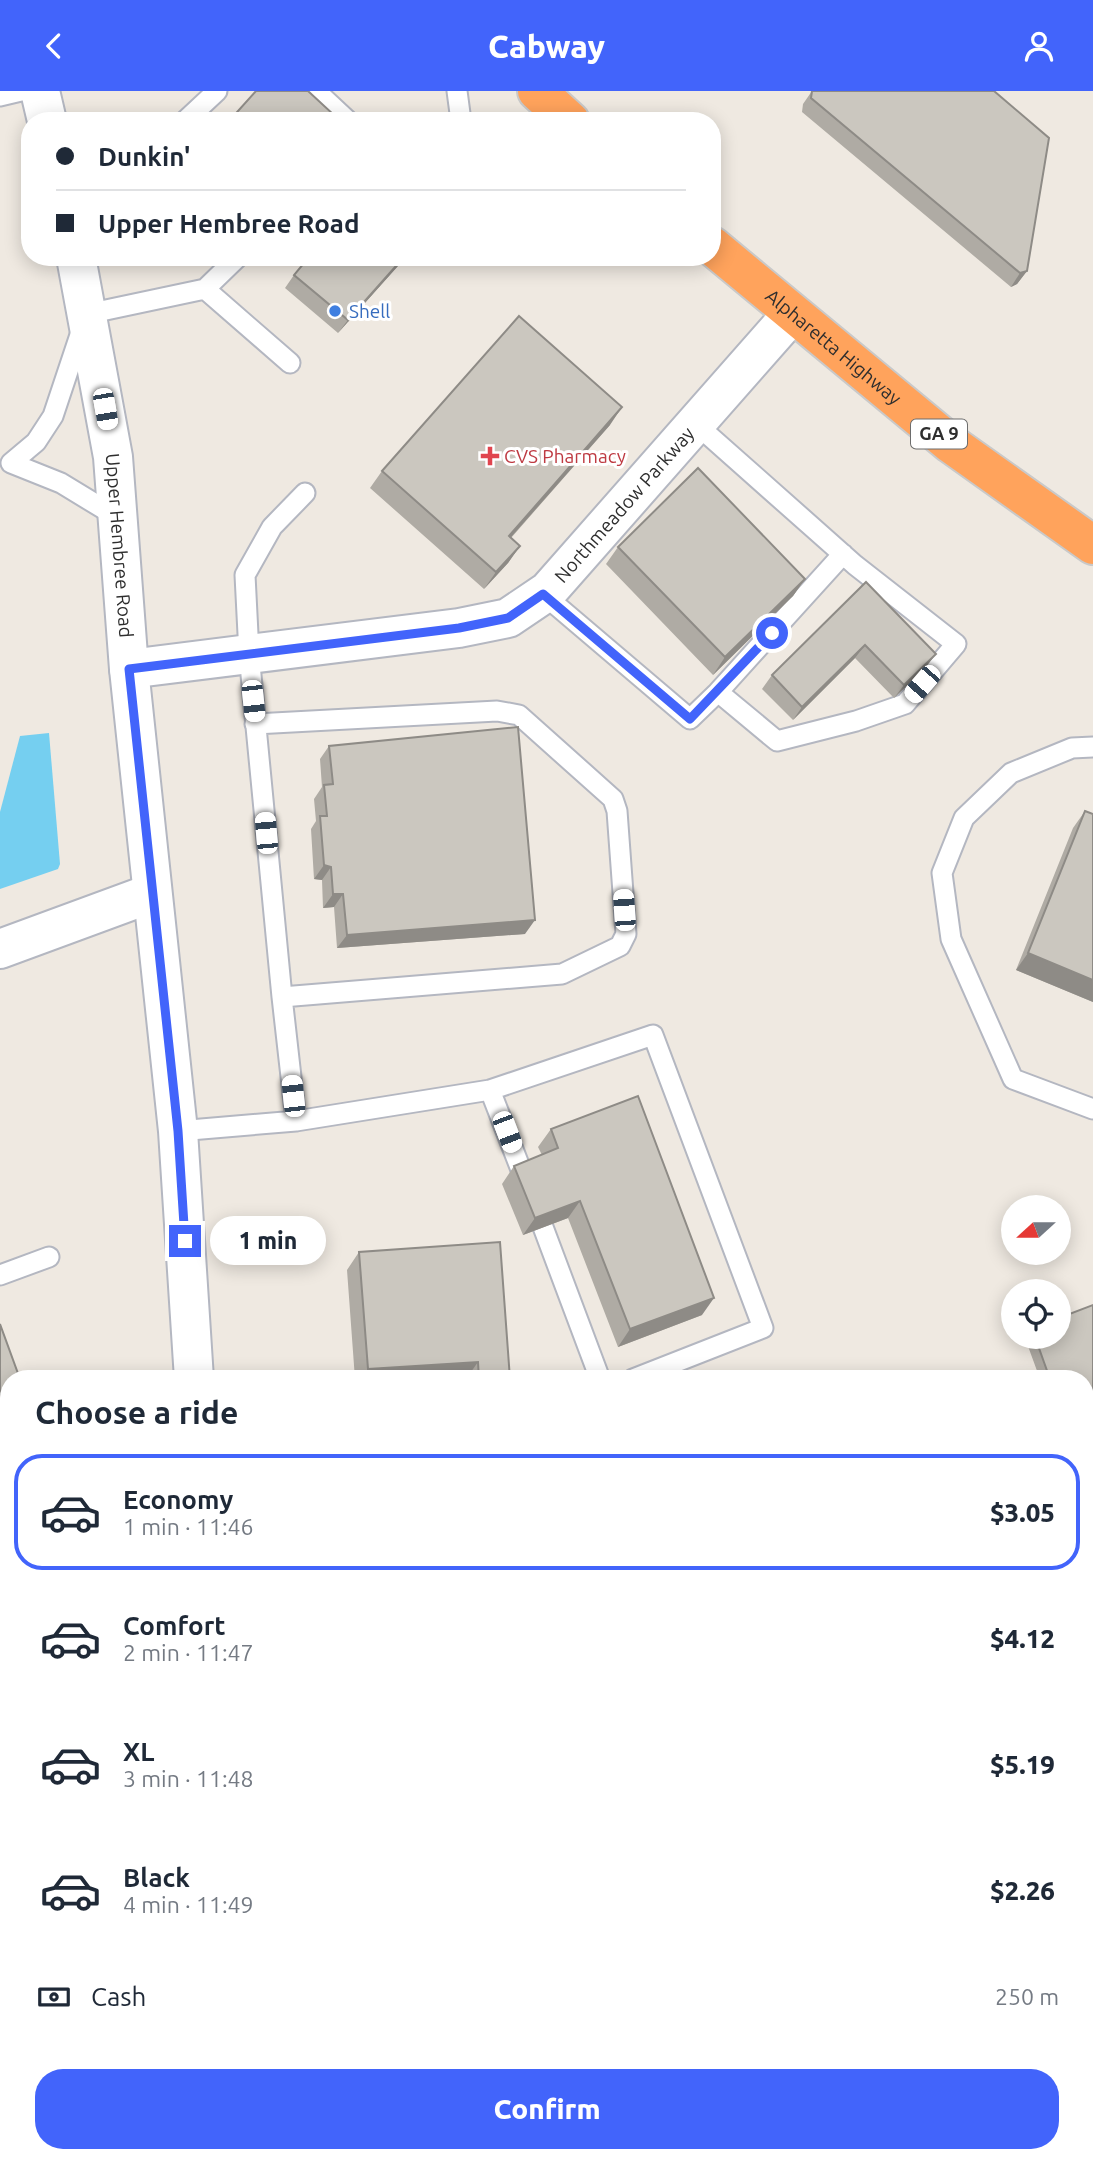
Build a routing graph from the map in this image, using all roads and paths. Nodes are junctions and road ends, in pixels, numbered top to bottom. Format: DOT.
graph roads {
  1 [pos="21,91"];
  2 [pos="40,91"];
  3 [pos="216,91"];
  4 [pos="316,91"];
  5 [pos="457,91"];
  6 [pos="537,91"];
  7 [pos="0,96"];
  8 [pos="45,112"];
  9 [pos="194,112"];
  10 [pos="338,112"];
  11 [pos="460,112"];
  12 [pos="560,112"];
  13 [pos="721,254"];
  14 [pos="78,266"];
  15 [pos="228,266"];
  16 [pos="205,289"];
  17 [pos="87,314"];
  18 [pos="792,314"];
  19 [pos="290,363"];
  20 [pos="696,424"];
  21 [pos="306,493"];
  22 [pos="117,517"];
  23 [pos="1093,544"];
  24 [pos="843,554"];
  25 [pos="543,594"];
  26 [pos="249,654"];
  27 [pos="129,669"];
  28 [pos="718,692"];
  29 [pos="255,724"];
  30 [pos="1093,747"];
  31 [pos="152,894"];
  32 [pos="0,949"];
  33 [pos="282,996"];
  34 [pos="490,1090"];
  35 [pos="1093,1109"];
  36 [pos="296,1121"];
  37 [pos="178,1131"];
  38 [pos="523,1175"];
  39 [pos="543,1227"];
  40 [pos="49,1257"];
  41 [pos="0,1275"];
  42 [pos="193,1370"];
  43 [pos="597,1370"];
  44 [pos="656,1370"];
  1 -- 7 [label="lane"];
  2 -- 8 [label="street"];
  3 -- 9 [label="lane"];
  4 -- 10 [label="lane"];
  5 -- 11 [label="lane"];
  6 -- 12 [label="highway"];
  13 -- 18 [label="highway, Alpharetta Highway / GA 9"];
  14 -- 17 [label="street, Upper Hembree Road"];
  15 -- 16 [label="lane"];
  16 -- 17 [label="lane"];
  16 -- 19 [label="lane"];
  17 -- 22 [label="street, Upper Hembree Road"];
  17 -- 22 [label="lane"];
  18 -- 20 [label="street, Northmeadow Parkway"];
  18 -- 23 [label="highway, Alpharetta Highway / GA 9"];
  20 -- 24 [label="lane"];
  20 -- 25 [label="street, Northmeadow Parkway"];
  21 -- 26 [label="lane"];
  22 -- 27 [label="street, Upper Hembree Road"];
  24 -- 28 [label="lane"];
  24 -- 28 [label="lane"];
  25 -- 26 [label="street, Northmeadow Parkway"];
  25 -- 28 [label="lane"];
  26 -- 27 [label="street, Northmeadow Parkway"];
  26 -- 29 [label="lane"];
  27 -- 31 [label="street, Upper Hembree Road"];
  29 -- 33 [label="lane"];
  29 -- 33 [label="lane"];
  30 -- 35 [label="lane"];
  31 -- 32 [label="street"];
  31 -- 37 [label="street, Upper Hembree Road"];
  33 -- 36 [label="lane"];
  34 -- 36 [label="lane"];
  34 -- 38 [label="lane"];
  34 -- 44 [label="lane"];
  36 -- 37 [label="lane"];
  37 -- 42 [label="street, Upper Hembree Road"];
  39 -- 43 [label="lane"];
  40 -- 41 [label="lane"];
}
